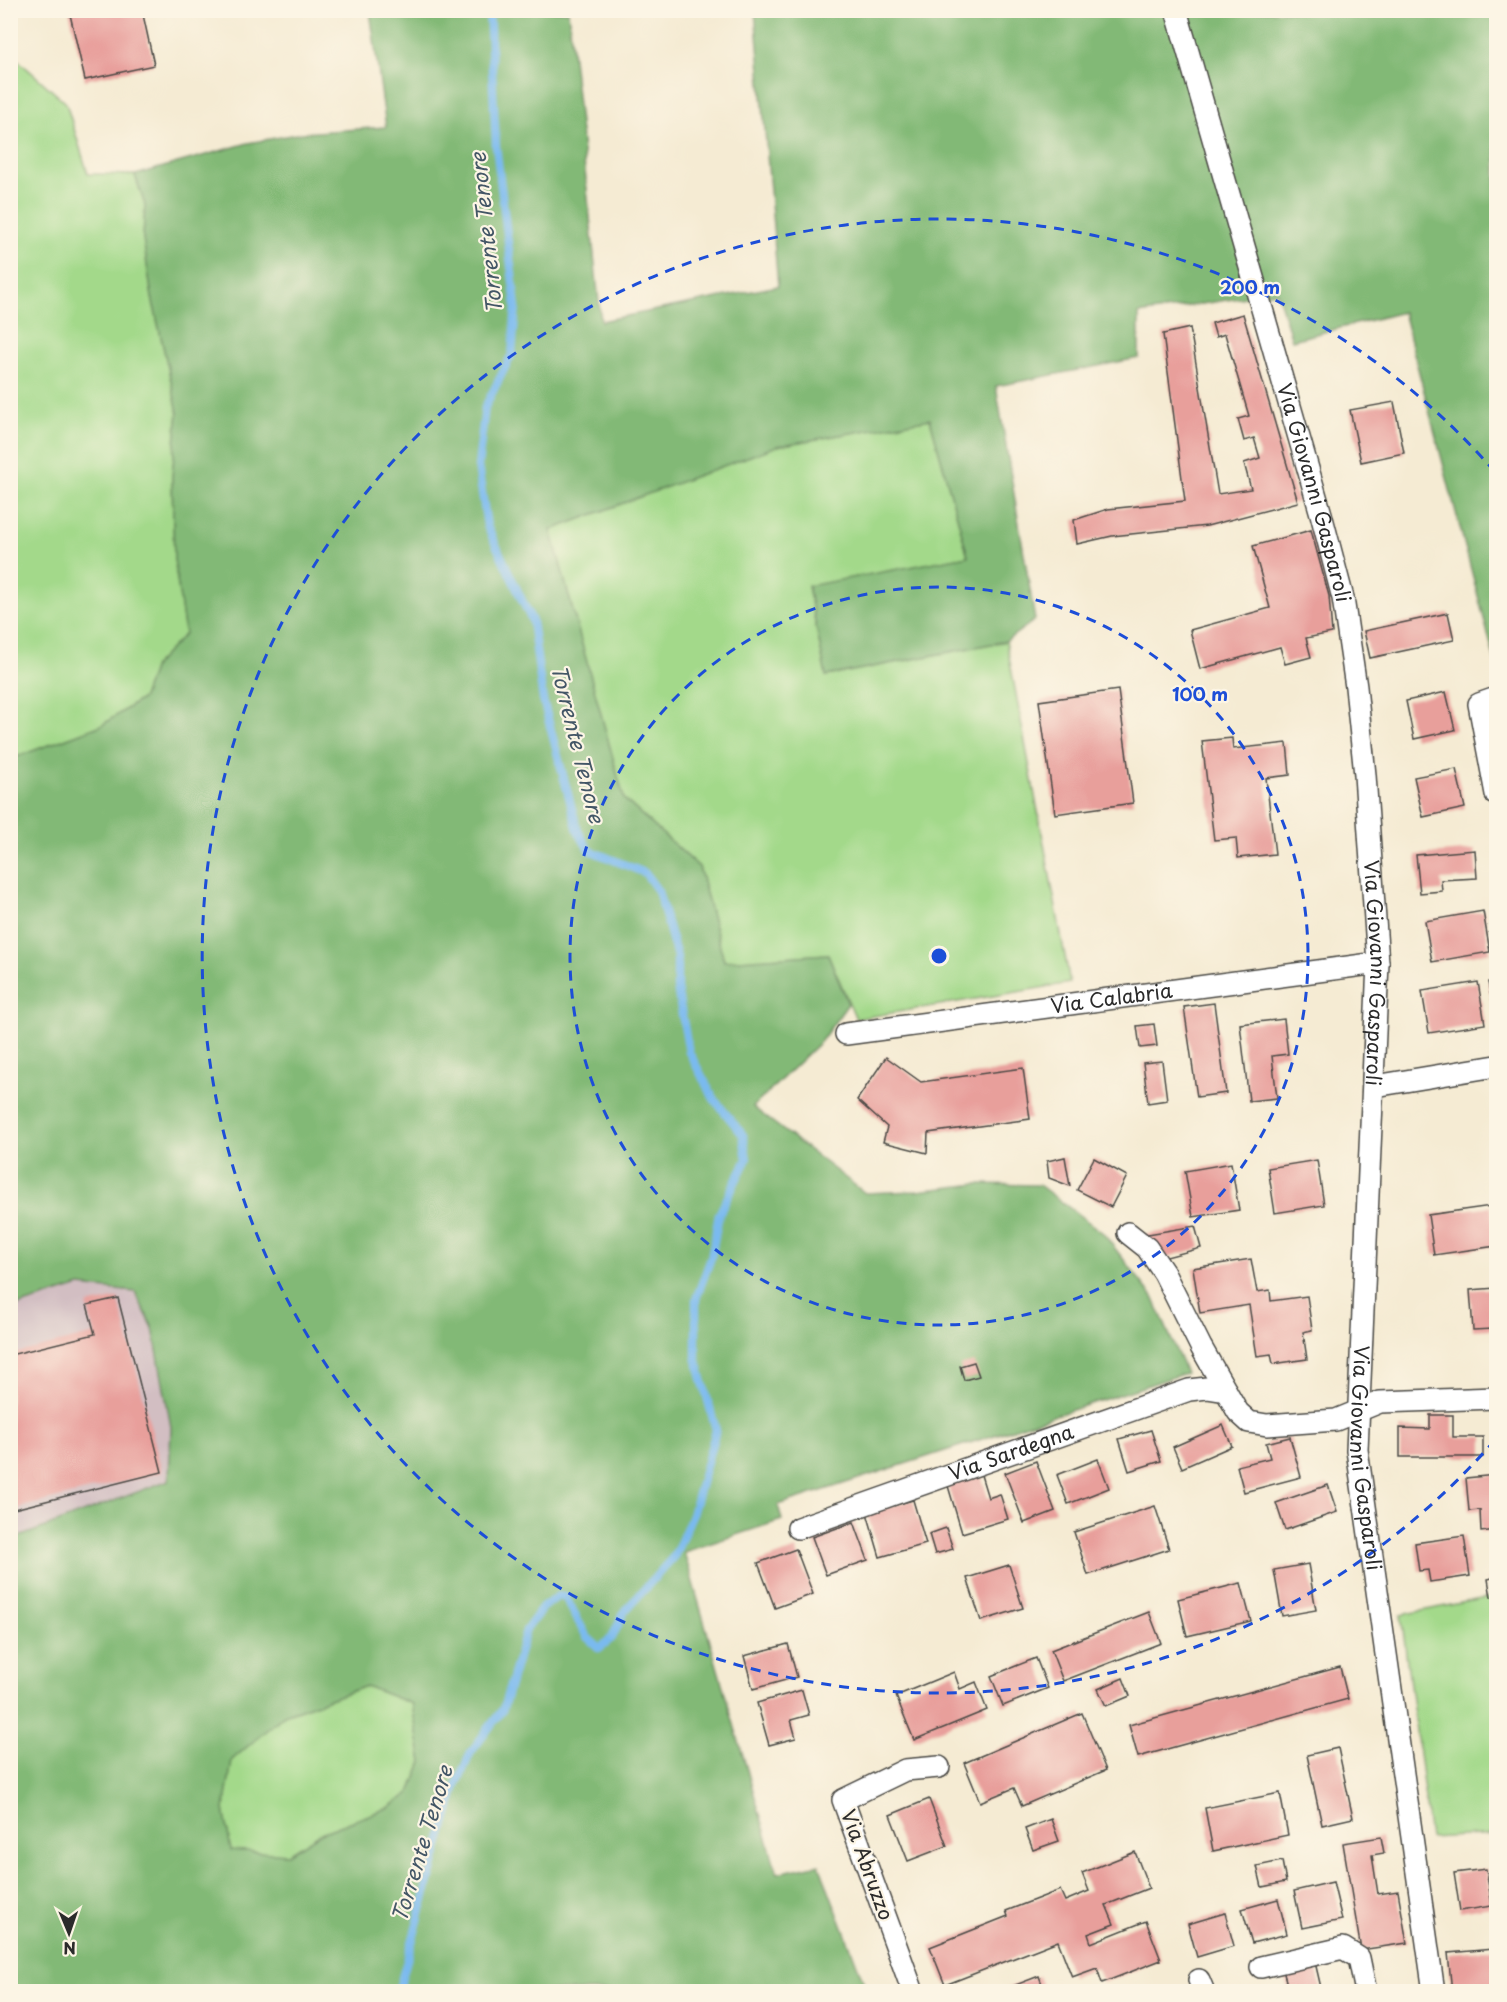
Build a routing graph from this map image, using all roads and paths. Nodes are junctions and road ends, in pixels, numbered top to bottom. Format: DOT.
graph roads {
  1 [pos="1176,10"];
  2 [pos="1497,698"];
  3 [pos="1497,794"];
  4 [pos="1378,963"];
  5 [pos="846,1034"];
  6 [pos="1497,1066"];
  7 [pos="1375,1086"];
  8 [pos="1128,1233"];
  9 [pos="1226,1391"];
  10 [pos="1497,1398"];
  11 [pos="1357,1412"];
  12 [pos="798,1528"];
  13 [pos="939,1767"];
  14 [pos="1261,1967"];
  15 [pos="913,1992"];
  16 [pos="1366,1992"];
  17 [pos="1434,1992"];
  1 -- 4 [label="street, Via Giovanni Gasparoli"];
  2 -- 3 [label="street"];
  4 -- 5 [label="street, Via Calabria"];
  4 -- 7 [label="street, Via Giovanni Gasparoli"];
  6 -- 7 [label="street"];
  7 -- 11 [label="street, Via Giovanni Gasparoli"];
  8 -- 9 [label="street"];
  9 -- 11 [label="street"];
  9 -- 12 [label="street, Via Sardegna"];
  10 -- 11 [label="street"];
  11 -- 17 [label="street, Via Giovanni Gasparoli"];
  13 -- 15 [label="street, Via Abruzzo"];
  14 -- 16 [label="street"];
}
